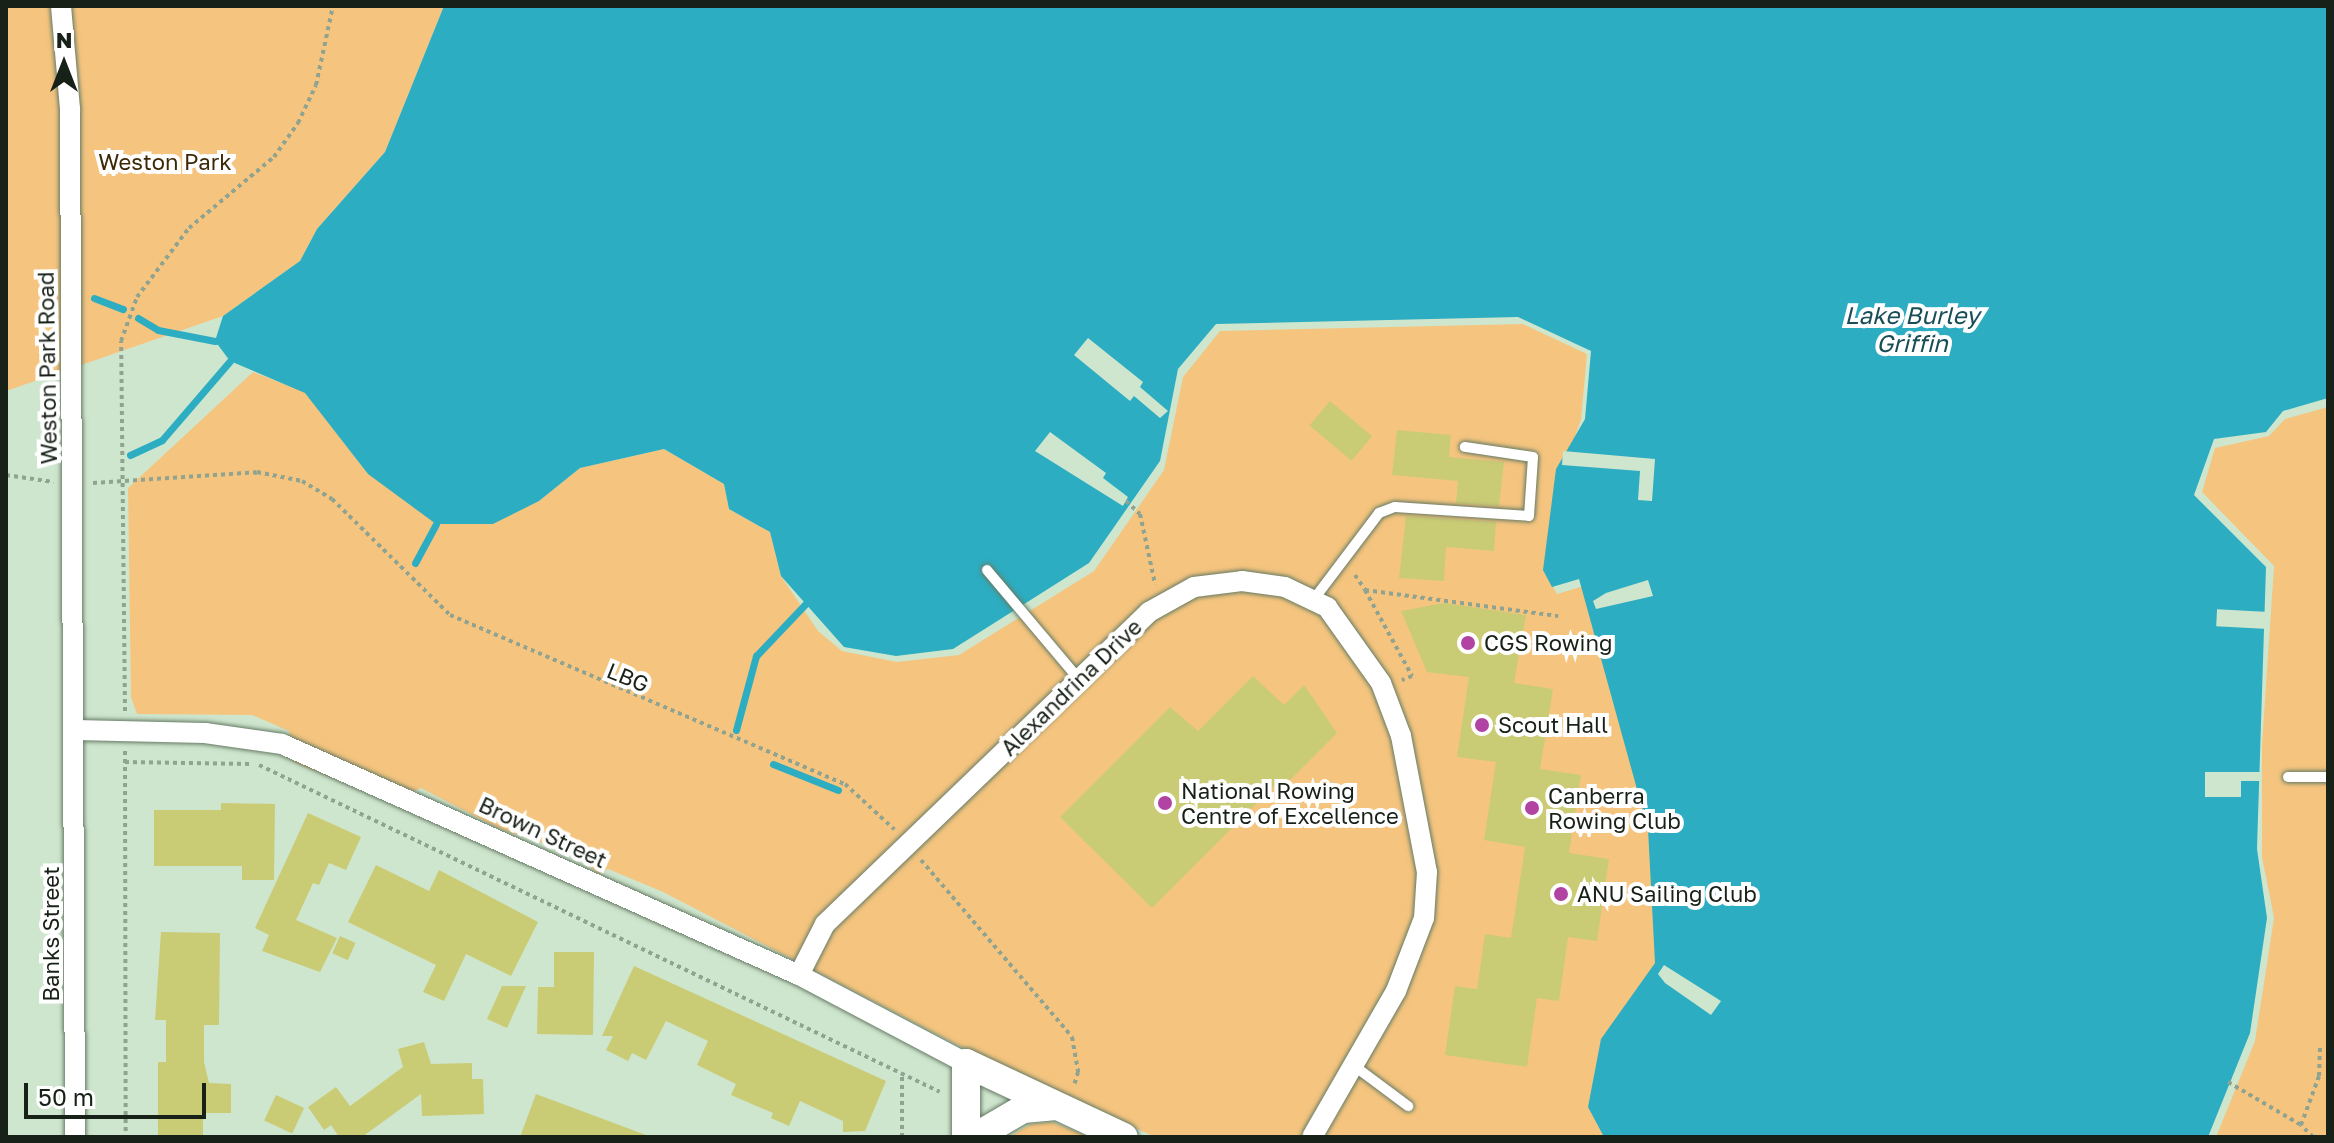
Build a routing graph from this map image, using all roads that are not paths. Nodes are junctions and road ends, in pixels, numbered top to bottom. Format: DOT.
graph roads {
  1 [pos="61,6"];
  2 [pos="1465,447"];
  3 [pos="987,570"];
  4 [pos="1314,599"];
  5 [pos="1078,678"];
  6 [pos="75,730"];
  7 [pos="2288,777"];
  8 [pos="2328,777"];
  9 [pos="799,975"];
  10 [pos="966,1063"];
  11 [pos="1353,1065"];
  12 [pos="1408,1106"];
  13 [pos="1061,1108"];
  14 [pos="75,1137"];
  15 [pos="966,1137"];
  16 [pos="975,1137"];
  17 [pos="1124,1137"];
  18 [pos="1312,1137"];
  1 -- 6 [label="street, Weston Park Road"];
  2 -- 4 [label="lane"];
  3 -- 5 [label="lane"];
  4 -- 5 [label="street, Alexandrina Drive"];
  4 -- 11 [label="street"];
  5 -- 9 [label="street, Alexandrina Drive"];
  6 -- 9 [label="street, Brown Street"];
  6 -- 14 [label="street, Banks Street"];
  7 -- 8 [label="lane"];
  9 -- 10 [label="street, Brown Street"];
  10 -- 13 [label="main road"];
  10 -- 15 [label="main road"];
  11 -- 12 [label="lane"];
  11 -- 18 [label="street"];
  13 -- 16 [label="main road"];
  13 -- 17 [label="main road"];
}
